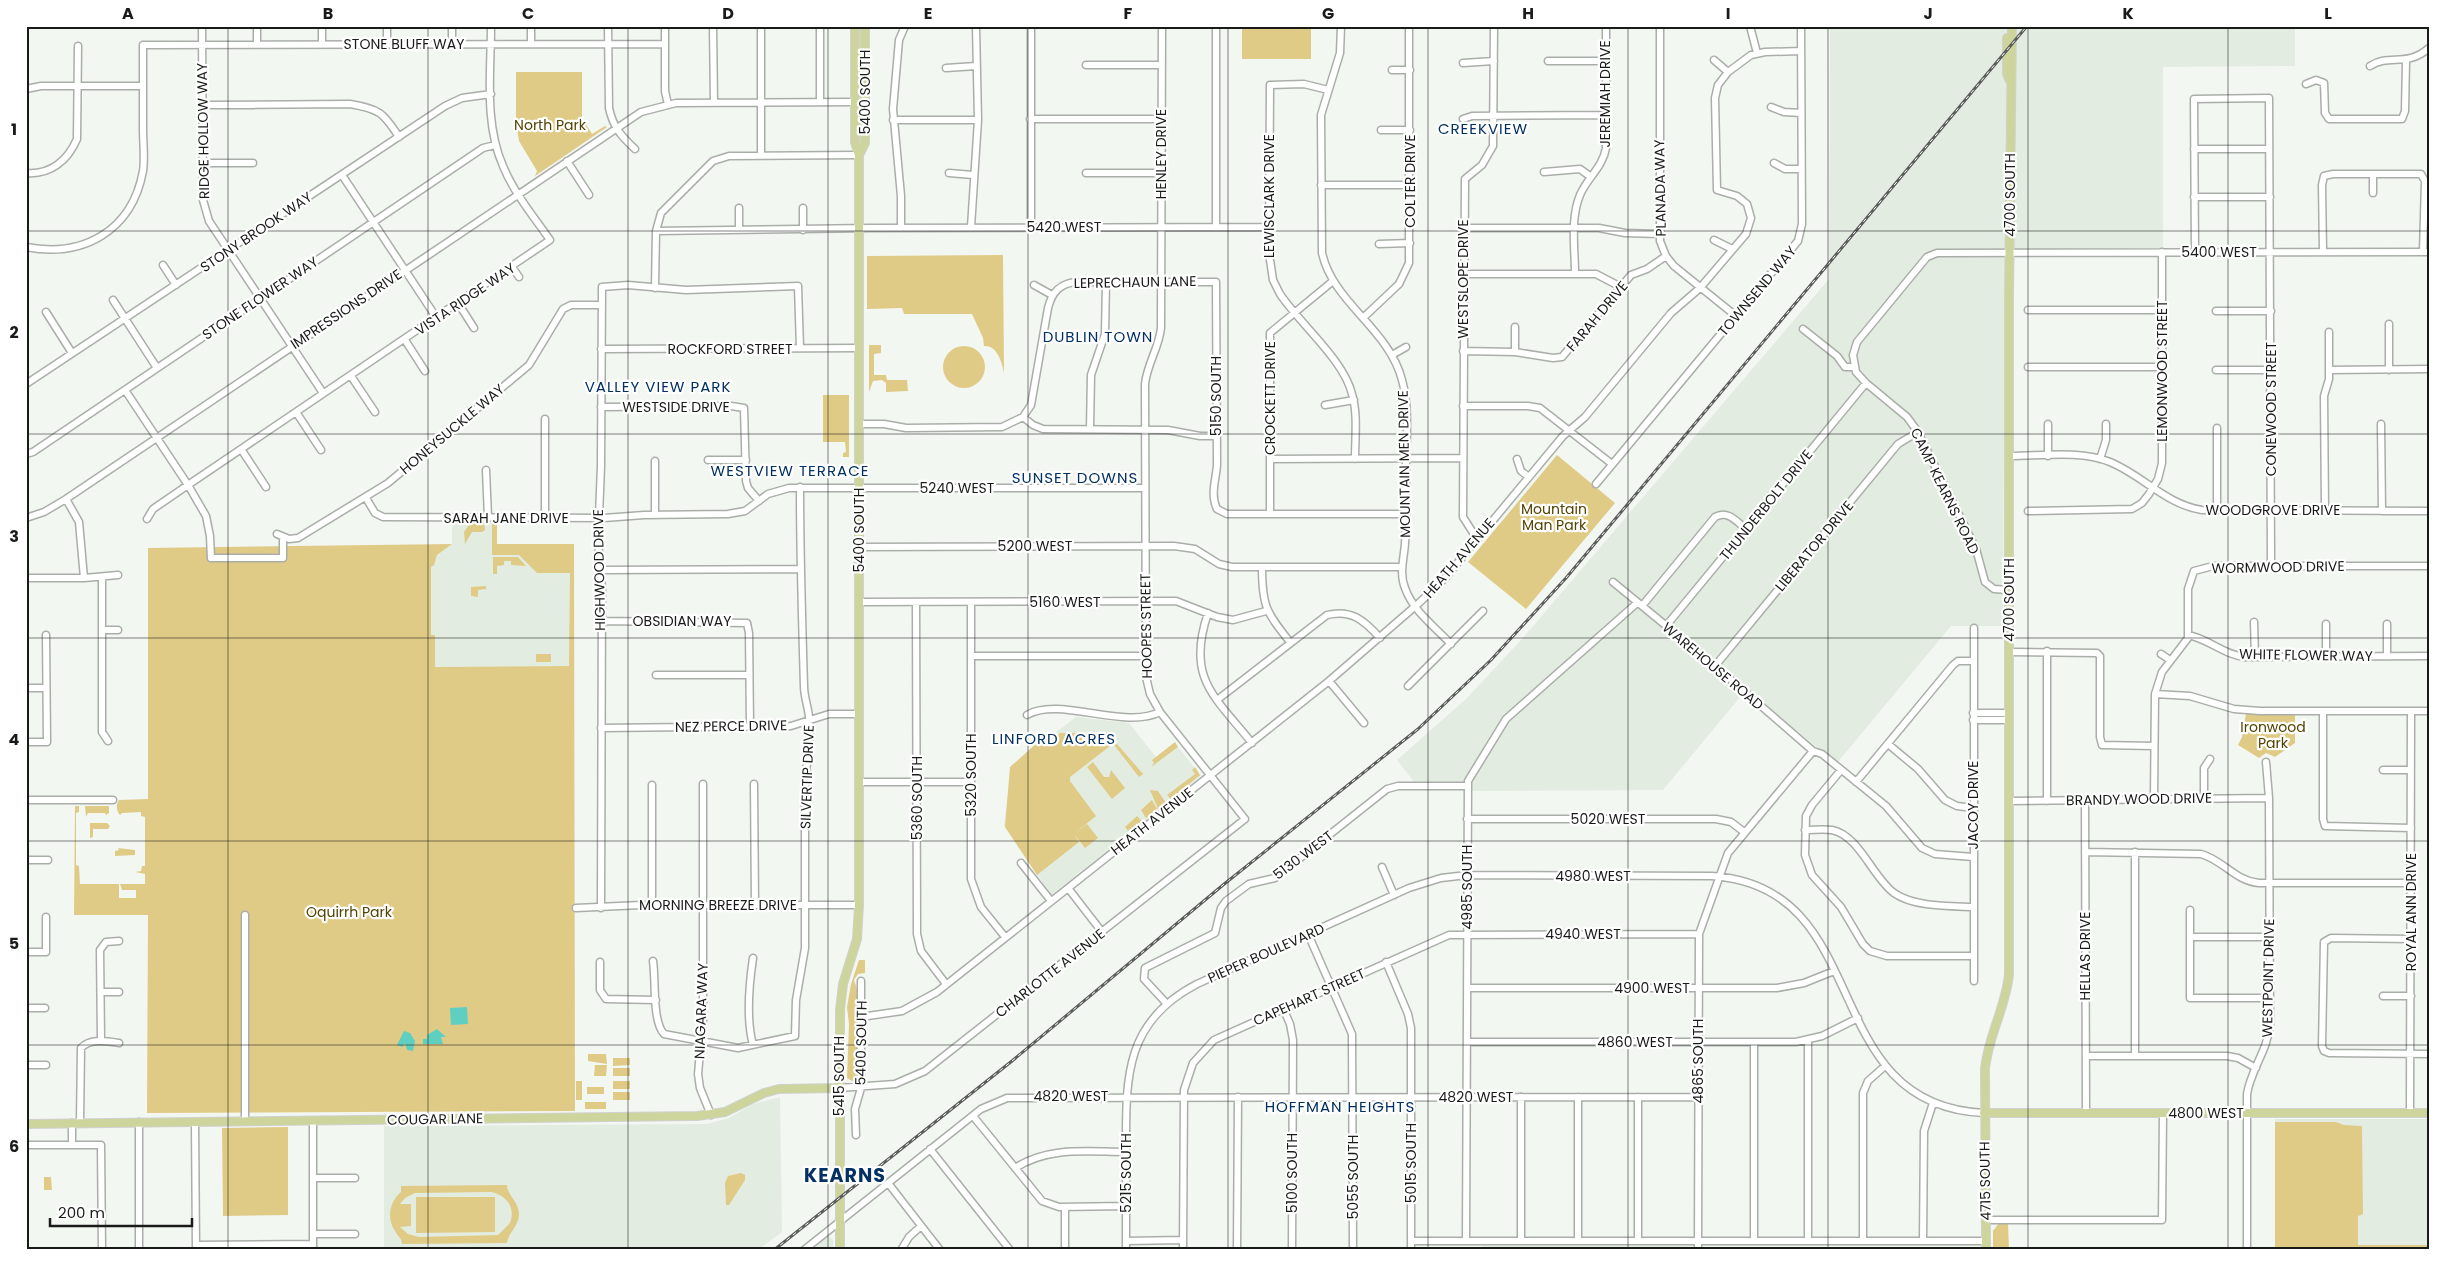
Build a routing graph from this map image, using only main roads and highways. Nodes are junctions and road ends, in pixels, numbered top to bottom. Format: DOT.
graph roads {
  1 [pos="855,26"];
  2 [pos="865,26"];
  3 [pos="2007,26"];
  4 [pos="2012,26"];
  5 [pos="2010,83"];
  6 [pos="859,155"];
  7 [pos="859,905"];
  8 [pos="839,1088"];
  9 [pos="1984,1113"];
  10 [pos="2429,1113"];
  11 [pos="26,1124"];
  12 [pos="1986,1246"];
  13 [pos="840,1250"];
  1 -- 6 [label="main road, 5400 SOUTH"];
  2 -- 6 [label="main road, 5400 SOUTH"];
  3 -- 5 [label="main road, 4700 SOUTH"];
  4 -- 5 [label="main road, 4700 SOUTH"];
  5 -- 9 [label="main road, 4700 SOUTH"];
  6 -- 7 [label="main road, 5400 SOUTH"];
  7 -- 8 [label="main road, 5415 SOUTH"];
  8 -- 11 [label="main road, COUGAR LANE"];
  8 -- 13 [label="main road, 5415 SOUTH"];
  9 -- 10 [label="main road, 4800 WEST"];
  9 -- 12 [label="main road, 4715 SOUTH"];
}
